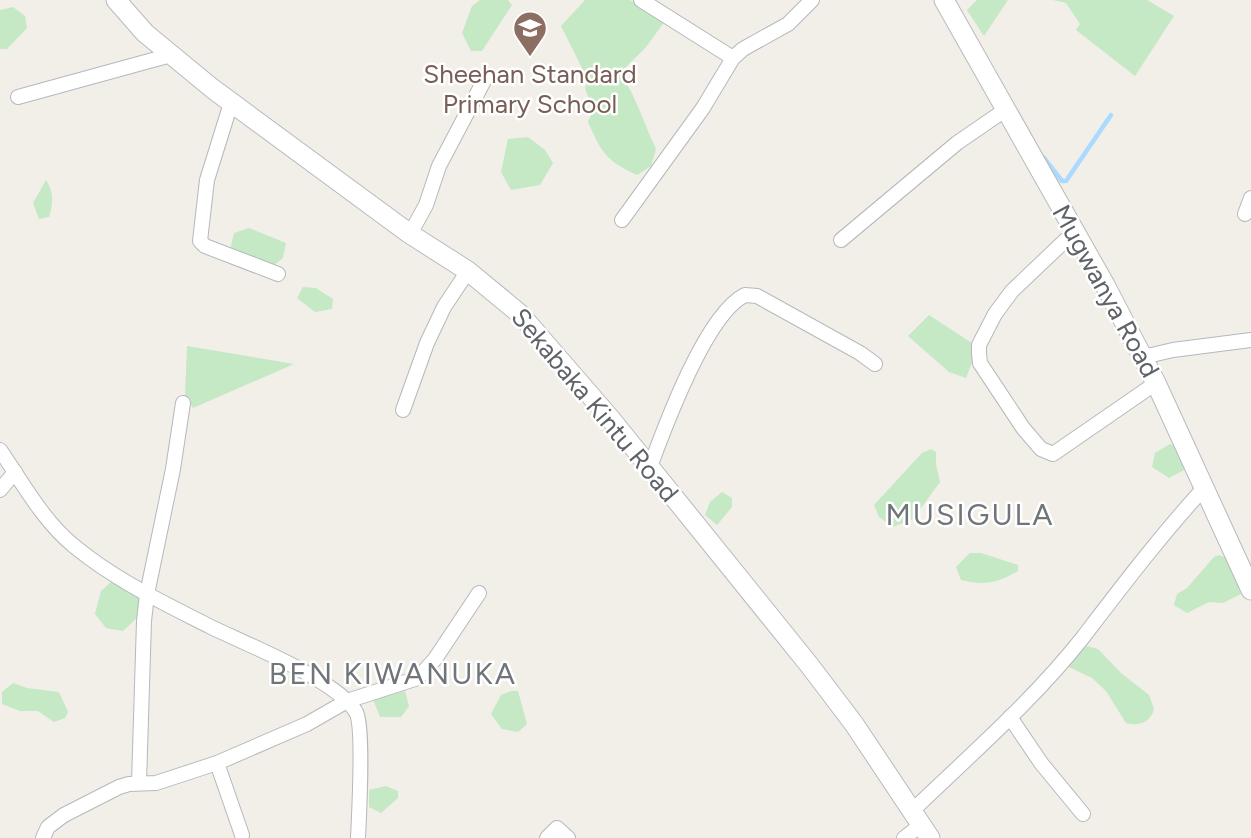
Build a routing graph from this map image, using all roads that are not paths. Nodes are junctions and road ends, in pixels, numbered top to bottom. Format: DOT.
graph roads {
  1 [pos="116,0"];
  2 [pos="641,0"];
  3 [pos="812,0"];
  4 [pos="944,0"];
  5 [pos="171,55"];
  6 [pos="733,58"];
  7 [pos="486,75"];
  8 [pos="18,97"];
  9 [pos="231,103"];
  10 [pos="1005,110"];
  11 [pos="1251,198"];
  12 [pos="1245,214"];
  13 [pos="622,220"];
  14 [pos="1074,232"];
  15 [pos="410,233"];
  16 [pos="841,240"];
  17 [pos="468,271"];
  18 [pos="278,274"];
  19 [pos="1251,340"];
  20 [pos="1143,358"];
  21 [pos="875,363"];
  22 [pos="1156,383"];
  23 [pos="183,403"];
  24 [pos="404,410"];
  25 [pos="0,450"];
  26 [pos="650,467"];
  27 [pos="15,472"];
  28 [pos="1205,487"];
  29 [pos="0,489"];
  30 [pos="1251,590"];
  31 [pos="479,593"];
  32 [pos="147,594"];
  33 [pos="347,701"];
  34 [pos="1010,717"];
  35 [pos="217,763"];
  36 [pos="139,783"];
  37 [pos="1083,814"];
  38 [pos="921,825"];
  39 [pos="242,835"];
  40 [pos="43,838"];
  41 [pos="358,838"];
  42 [pos="547,838"];
  43 [pos="568,838"];
  44 [pos="904,838"];
  1 -- 5 [label="street, Sekabaka Kintu Road"];
  2 -- 6 [label="street"];
  3 -- 6 [label="street"];
  4 -- 10 [label="street, Mugwanya Road"];
  5 -- 8 [label="street"];
  5 -- 9 [label="street, Sekabaka Kintu Road"];
  6 -- 13 [label="street"];
  7 -- 15 [label="street"];
  9 -- 15 [label="street, Sekabaka Kintu Road"];
  9 -- 18 [label="street"];
  10 -- 14 [label="street, Mugwanya Road"];
  10 -- 16 [label="street"];
  11 -- 12 [label="street"];
  14 -- 20 [label="street, Mugwanya Road"];
  14 -- 22 [label="street"];
  15 -- 17 [label="street, Sekabaka Kintu Road"];
  17 -- 24 [label="street"];
  17 -- 26 [label="street, Sekabaka Kintu Road"];
  19 -- 20 [label="street"];
  20 -- 22 [label="street, Mugwanya Road"];
  21 -- 26 [label="street"];
  22 -- 28 [label="street, Mugwanya Road"];
  23 -- 32 [label="street"];
  25 -- 27 [label="street"];
  26 -- 38 [label="street, Sekabaka Kintu Road"];
  27 -- 29 [label="street"];
  27 -- 32 [label="street"];
  28 -- 30 [label="street, Mugwanya Road"];
  28 -- 34 [label="street"];
  31 -- 33 [label="street"];
  32 -- 33 [label="street"];
  32 -- 36 [label="street"];
  33 -- 35 [label="street"];
  33 -- 41 [label="street"];
  34 -- 37 [label="street"];
  34 -- 38 [label="street"];
  35 -- 36 [label="street"];
  35 -- 39 [label="street"];
  36 -- 40 [label="street"];
  38 -- 44 [label="street"];
  42 -- 43 [label="street"];
}
